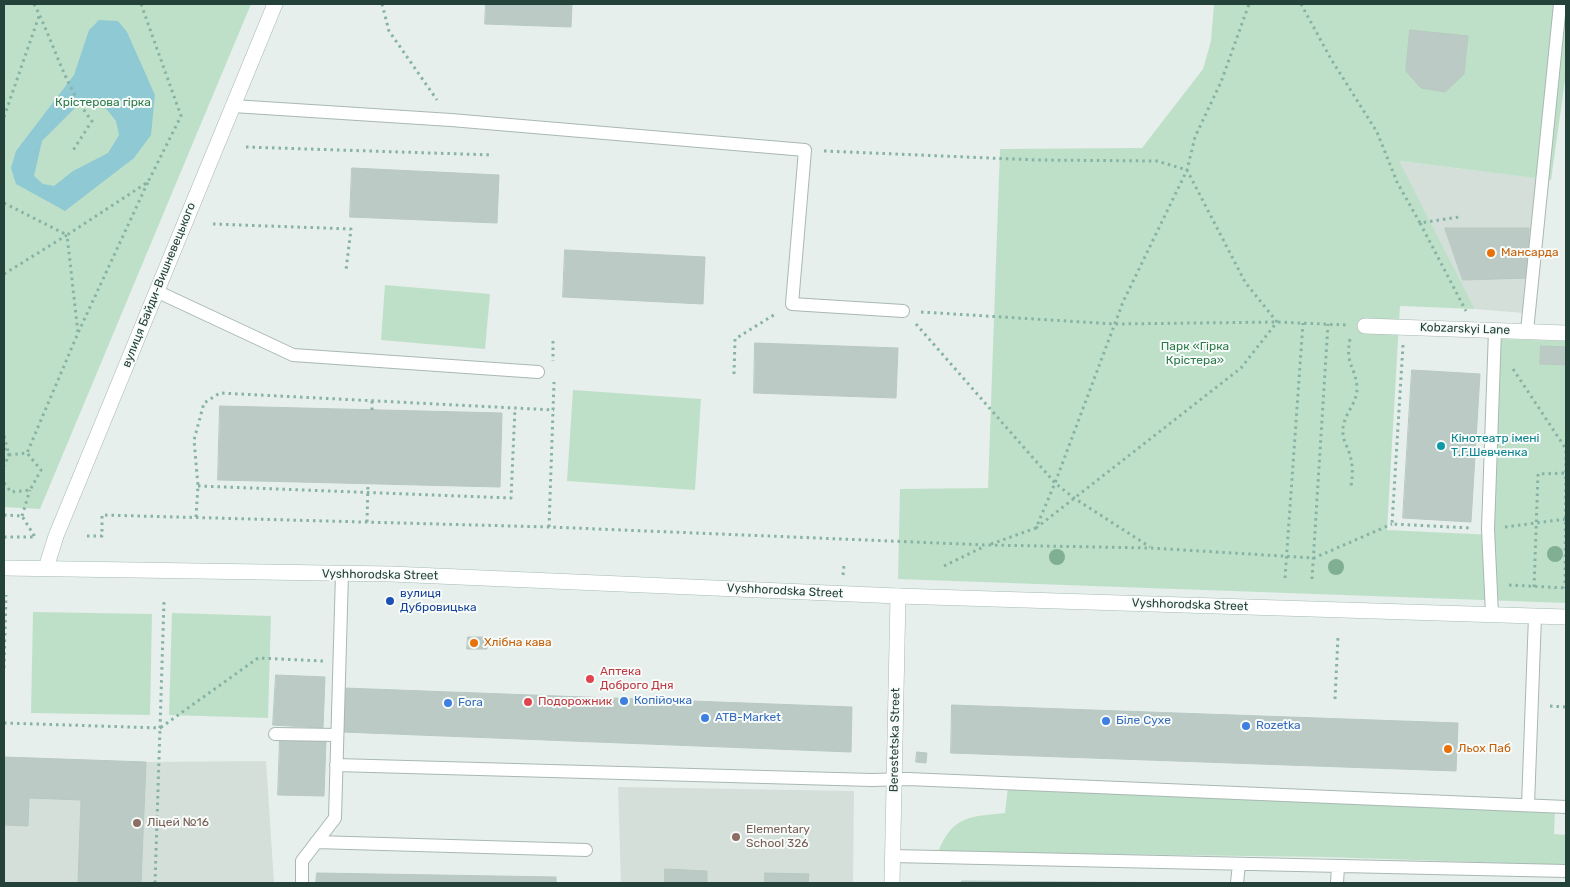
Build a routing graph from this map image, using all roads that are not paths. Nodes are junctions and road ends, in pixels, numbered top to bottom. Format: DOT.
graph roads {
  1 [pos="276,4"];
  2 [pos="1560,4"];
  3 [pos="233,106"];
  4 [pos="156,291"];
  5 [pos="904,311"];
  6 [pos="1362,326"];
  7 [pos="1527,332"];
  8 [pos="1566,333"];
  9 [pos="1495,336"];
  10 [pos="538,372"];
  11 [pos="4,568"];
  12 [pos="46,568"];
  13 [pos="342,574"];
  14 [pos="898,596"];
  15 [pos="1492,614"];
  16 [pos="1535,616"];
  17 [pos="1566,617"];
  18 [pos="274,734"];
  19 [pos="337,735"];
  20 [pos="336,765"];
  21 [pos="894,778"];
  22 [pos="1528,805"];
  23 [pos="1566,807"];
  24 [pos="316,842"];
  25 [pos="586,850"];
  26 [pos="892,856"];
  27 [pos="1239,864"];
  28 [pos="1338,866"];
  29 [pos="1566,871"];
  30 [pos="302,883"];
  31 [pos="892,883"];
  32 [pos="1237,883"];
  33 [pos="1338,883"];
  1 -- 3 [label="main road, вулиця Байди-Вишневецького"];
  2 -- 7 [label="lane"];
  3 -- 4 [label="main road, вулиця Байди-Вишневецького"];
  3 -- 5 [label="lane"];
  4 -- 10 [label="lane"];
  4 -- 12 [label="main road, вулиця Байди-Вишневецького"];
  6 -- 9 [label="main road, Kobzarskyi Lane"];
  7 -- 8 [label="main road, Kobzarskyi Lane"];
  7 -- 9 [label="main road, Kobzarskyi Lane"];
  9 -- 15 [label="lane"];
  11 -- 12 [label="main road, Vyshhorodska Street"];
  12 -- 13 [label="main road, Vyshhorodska Street"];
  13 -- 14 [label="main road, Vyshhorodska Street"];
  13 -- 19 [label="lane"];
  14 -- 15 [label="main road, Vyshhorodska Street"];
  14 -- 21 [label="main road, Berestetska Street"];
  15 -- 16 [label="main road, Vyshhorodska Street"];
  16 -- 17 [label="main road, Vyshhorodska Street"];
  16 -- 22 [label="lane"];
  18 -- 19 [label="lane"];
  19 -- 20 [label="lane"];
  20 -- 21 [label="lane"];
  20 -- 24 [label="lane"];
  21 -- 22 [label="lane"];
  21 -- 26 [label="main road, Berestetska Street"];
  22 -- 23 [label="lane"];
  24 -- 25 [label="lane"];
  24 -- 30 [label="lane"];
  26 -- 27 [label="lane"];
  26 -- 31 [label="main road, Berestetska Street"];
  27 -- 28 [label="lane"];
  27 -- 32 [label="lane"];
  28 -- 29 [label="lane"];
  28 -- 33 [label="lane"];
}
